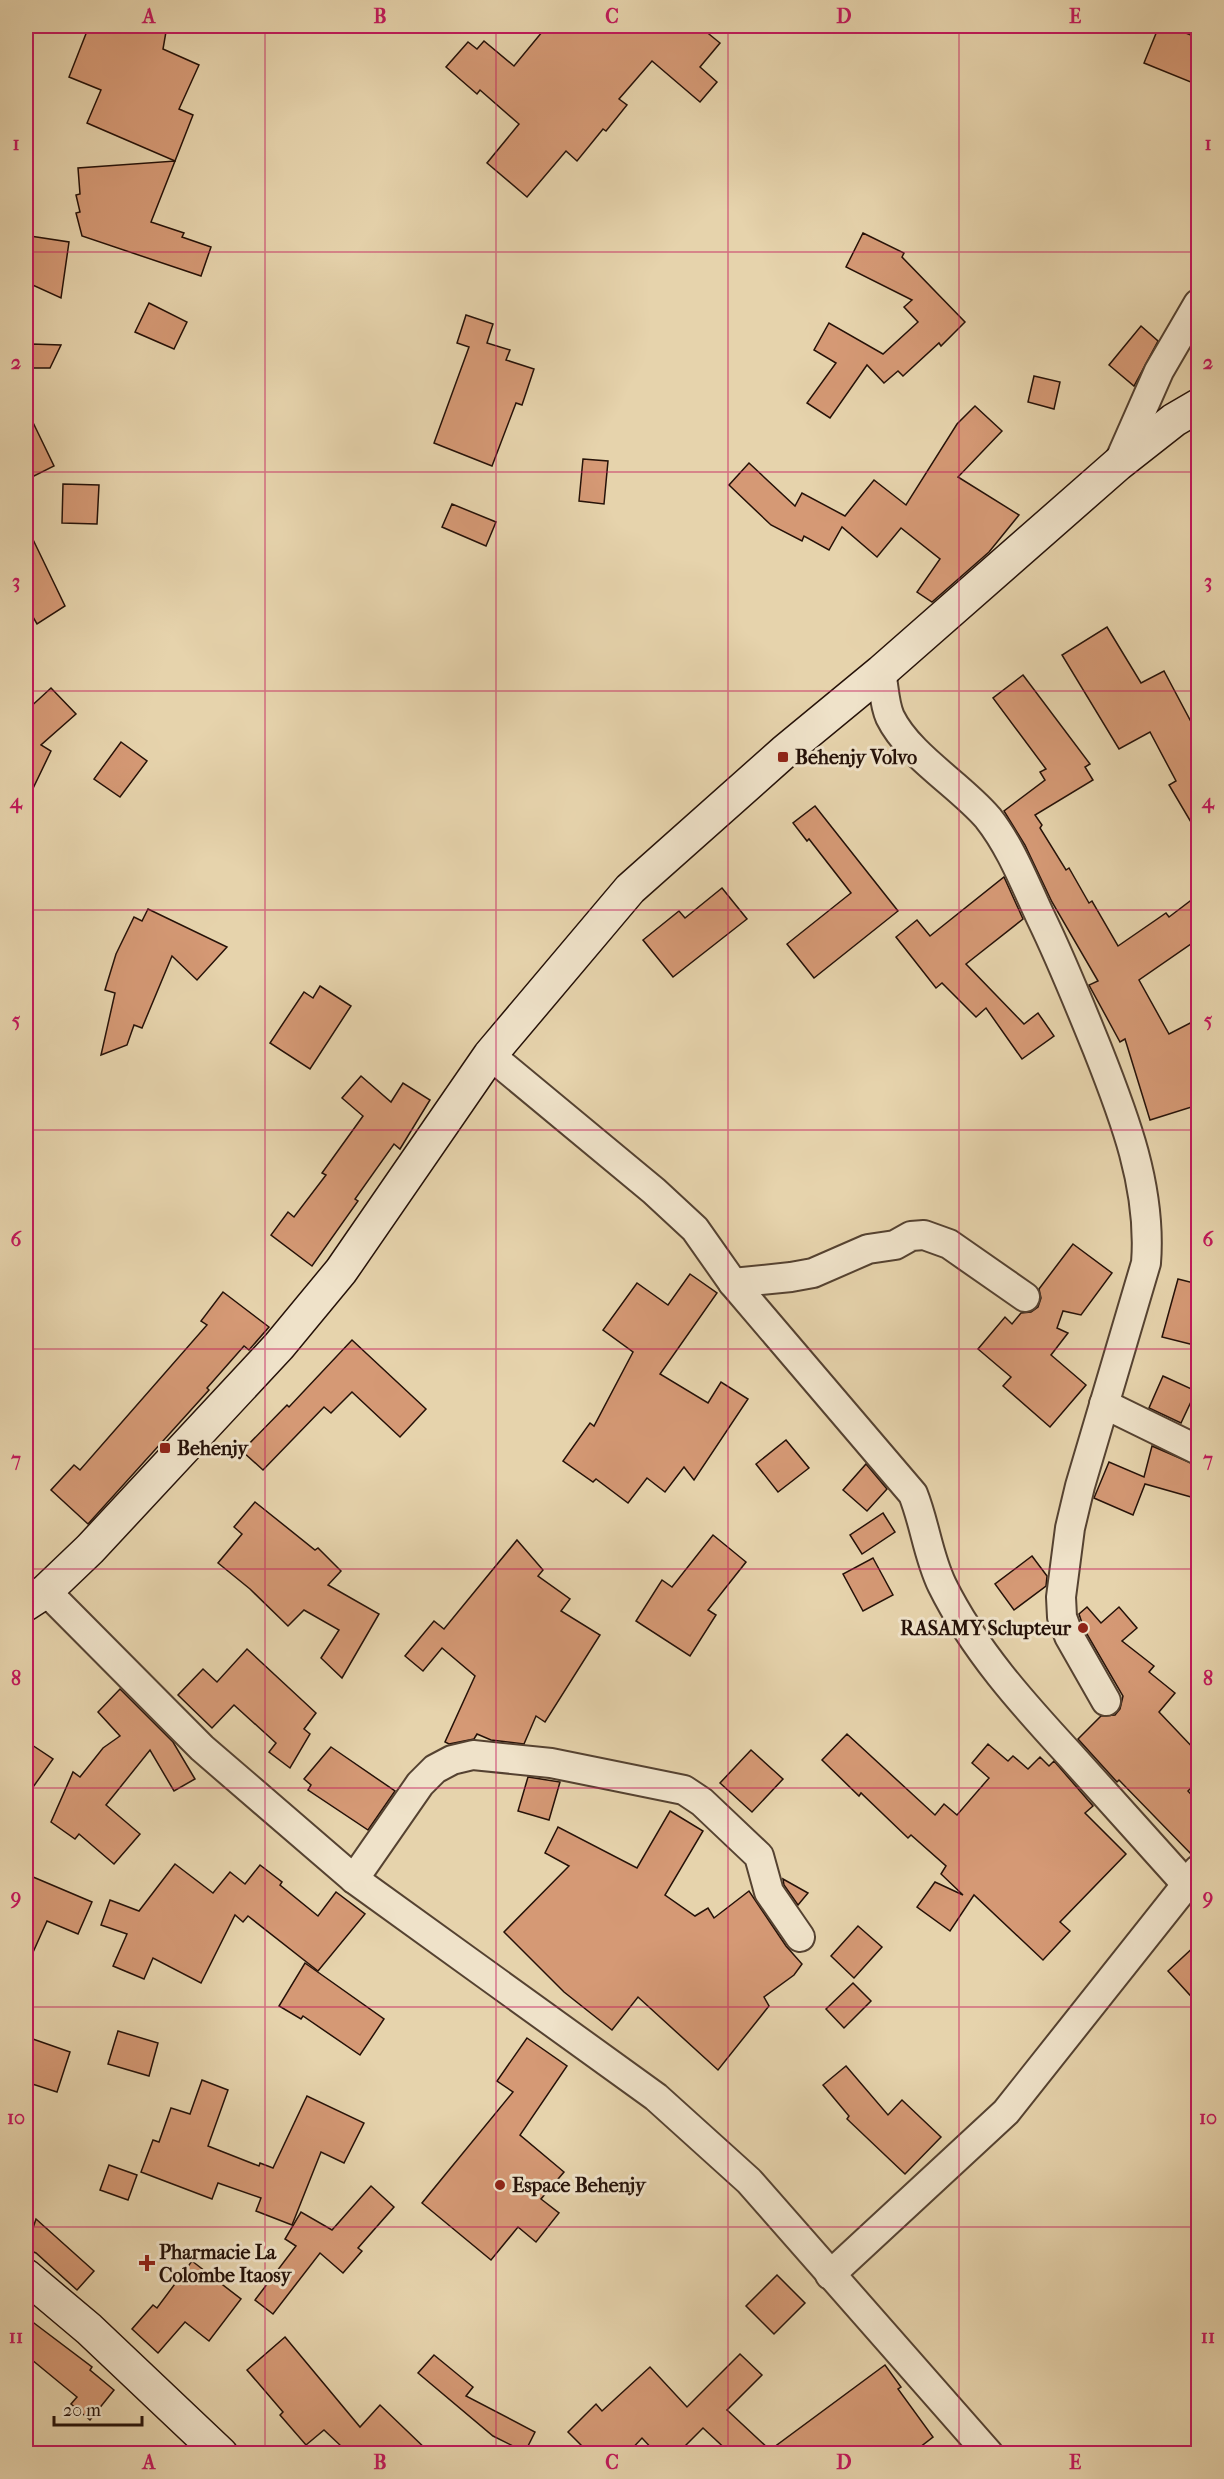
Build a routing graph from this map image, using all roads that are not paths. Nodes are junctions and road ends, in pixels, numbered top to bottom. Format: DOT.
graph roads {
  1 [pos="1198,304"];
  2 [pos="1198,406"];
  3 [pos="1118,464"];
  4 [pos="881,672"];
  5 [pos="490,1055"];
  6 [pos="733,1283"];
  7 [pos="1025,1297"];
  8 [pos="1104,1404"];
  9 [pos="1198,1450"];
  10 [pos="36,1598"];
  11 [pos="1106,1701"];
  12 [pos="1193,1878"];
  13 [pos="354,1879"];
  14 [pos="800,1937"];
  15 [pos="830,2275"];
  16 [pos="26,2276"];
  17 [pos="221,2454"];
  18 [pos="989,2454"];
  1 -- 3 [label="street"];
  2 -- 3 [label="street"];
  3 -- 4 [label="street"];
  4 -- 5 [label="street"];
  4 -- 8 [label="street"];
  5 -- 6 [label="street"];
  5 -- 10 [label="street"];
  6 -- 7 [label="street"];
  6 -- 12 [label="street"];
  8 -- 9 [label="street"];
  8 -- 11 [label="street"];
  10 -- 13 [label="street"];
  12 -- 15 [label="street"];
  13 -- 14 [label="street"];
  13 -- 15 [label="street"];
  15 -- 18 [label="street"];
  16 -- 17 [label="street"];
}
